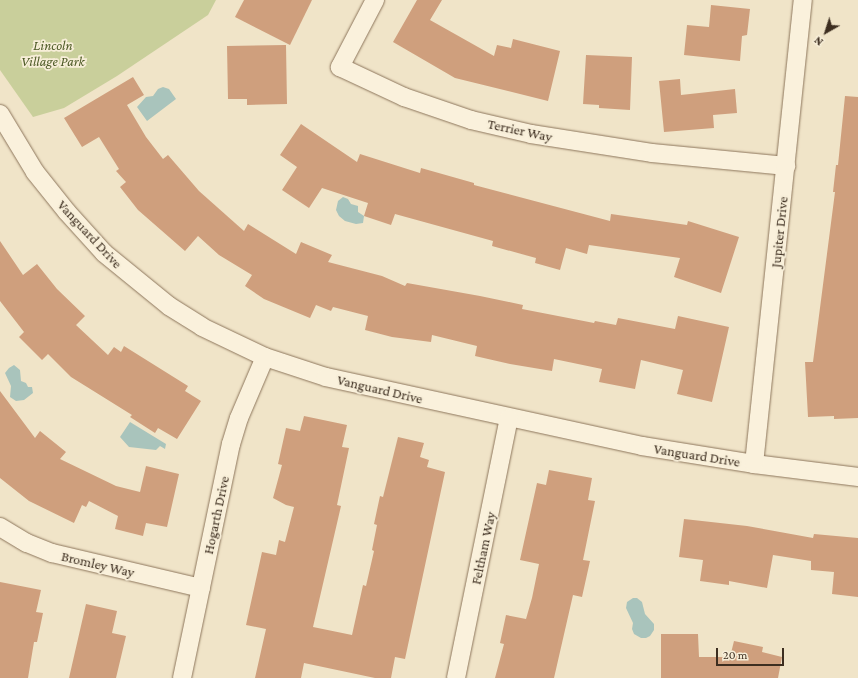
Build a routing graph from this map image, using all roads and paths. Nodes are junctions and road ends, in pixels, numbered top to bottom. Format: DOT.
graph roads {
  1 [pos="375,0"];
  2 [pos="803,0"];
  3 [pos="0,114"];
  4 [pos="786,166"];
  5 [pos="266,356"];
  6 [pos="509,418"];
  7 [pos="754,464"];
  8 [pos="858,477"];
  9 [pos="0,527"];
  10 [pos="201,588"];
  11 [pos="182,678"];
  12 [pos="456,678"];
  1 -- 4 [label="street, Terrier Way"];
  2 -- 4 [label="street, Jupiter Drive"];
  3 -- 5 [label="street, Vanguard Drive"];
  4 -- 7 [label="street, Jupiter Drive"];
  5 -- 6 [label="street, Vanguard Drive"];
  5 -- 10 [label="street, Hogarth Drive"];
  6 -- 7 [label="street, Vanguard Drive"];
  6 -- 12 [label="street, Feltham Way"];
  7 -- 8 [label="street, Vanguard Drive"];
  9 -- 10 [label="street, Bromley Way"];
  10 -- 11 [label="street, Hogarth Drive"];
}
